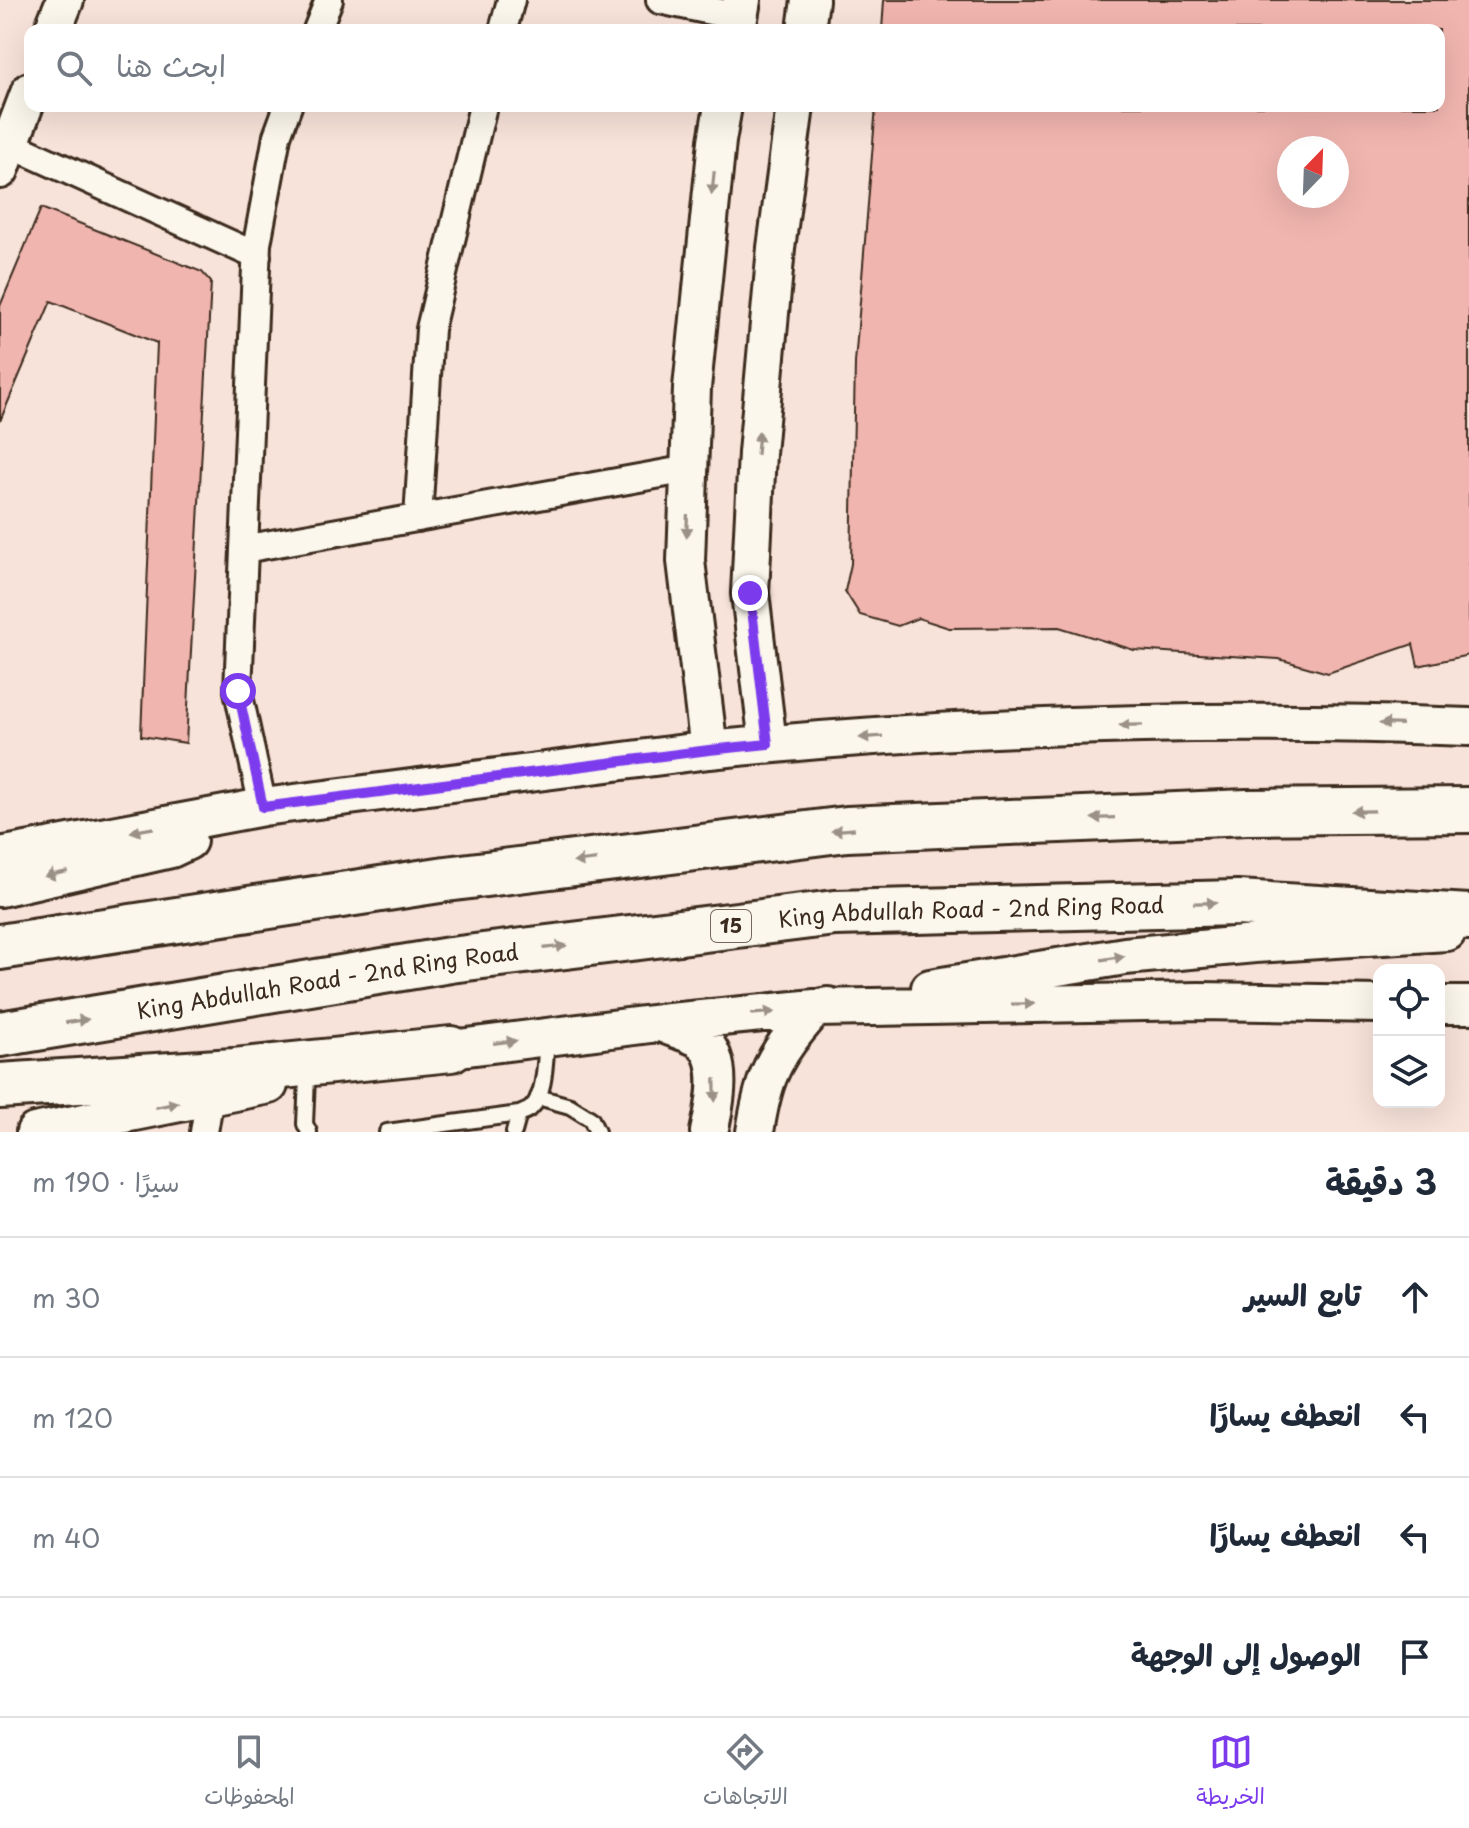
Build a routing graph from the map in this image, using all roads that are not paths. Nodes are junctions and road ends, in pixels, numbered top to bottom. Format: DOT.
graph roads {
  1 [pos="65,0"];
  2 [pos="329,0"];
  3 [pos="511,0"];
  4 [pos="660,0"];
  5 [pos="810,0"];
  6 [pos="739,16"];
  7 [pos="55,24"];
  8 [pos="319,24"];
  9 [pos="505,24"];
  10 [pos="807,24"];
  11 [pos="24,107"];
  12 [pos="286,112"];
  13 [pos="482,112"];
  14 [pos="722,112"];
  15 [pos="794,112"];
  16 [pos="5,157"];
  17 [pos="257,256"];
  18 [pos="689,469"];
  19 [pos="418,518"];
  20 [pos="244,549"];
  21 [pos="1469,727"];
  22 [pos="768,744"];
  23 [pos="709,750"];
  24 [pos="263,807"];
  25 [pos="1469,810"];
  26 [pos="0,856"];
  27 [pos="0,888"];
  28 [pos="1469,917"];
  29 [pos="1469,931"];
  30 [pos="0,947"];
  31 [pos="1373,1004"];
  32 [pos="1445,1005"];
  33 [pos="1469,1005"];
  34 [pos="815,1008"];
  35 [pos="659,1023"];
  36 [pos="0,1034"];
  37 [pos="547,1037"];
  38 [pos="451,1049"];
  39 [pos="307,1077"];
  40 [pos="0,1086"];
  41 [pos="210,1096"];
  42 [pos="538,1097"];
  43 [pos="519,1114"];
  44 [pos="435,1128"];
  45 [pos="35,1132"];
  46 [pos="204,1132"];
  47 [pos="309,1132"];
  48 [pos="387,1132"];
  49 [pos="514,1132"];
  50 [pos="597,1132"];
  51 [pos="709,1132"];
  52 [pos="755,1132"];
  1 -- 7 [label="main road"];
  2 -- 8 [label="street"];
  3 -- 9 [label="street"];
  4 -- 6 [label="street"];
  5 -- 10 [label="main road"];
  11 -- 16 [label="main road"];
  12 -- 17 [label="street"];
  13 -- 19 [label="street"];
  14 -- 18 [label="main road, one-way"];
  22 -- 15 [label="main road, one-way"];
  16 -- 17 [label="street"];
  17 -- 20 [label="street"];
  18 -- 19 [label="street"];
  18 -- 23 [label="main road, one-way"];
  19 -- 20 [label="street"];
  20 -- 24 [label="street"];
  21 -- 22 [label="main road, one-way"];
  22 -- 23 [label="main road"];
  23 -- 24 [label="main road"];
  24 -- 26 [label="main road, one-way"];
  24 -- 27 [label="main road, one-way"];
  25 -- 30 [label="highway, one-way"];
  36 -- 28 [label="highway, King Abdullah Road - 2nd Ring Road / 15, one-way"];
  34 -- 29 [label="main road, one-way"];
  34 -- 31 [label="main road, one-way"];
  32 -- 33 [label="main road"];
  35 -- 34 [label="main road, one-way"];
  34 -- 52 [label="main road"];
  35 -- 37 [label="main road"];
  35 -- 51 [label="main road, one-way"];
  38 -- 37 [label="main road, one-way"];
  37 -- 42 [label="lane"];
  38 -- 39 [label="main road"];
  38 -- 40 [label="highway"];
  39 -- 41 [label="main road"];
  39 -- 47 [label="lane"];
  45 -- 41 [label="main road, one-way"];
  41 -- 46 [label="street"];
  42 -- 43 [label="lane"];
  42 -- 50 [label="lane"];
  43 -- 44 [label="lane"];
  43 -- 49 [label="lane"];
  44 -- 48 [label="lane"];
}
